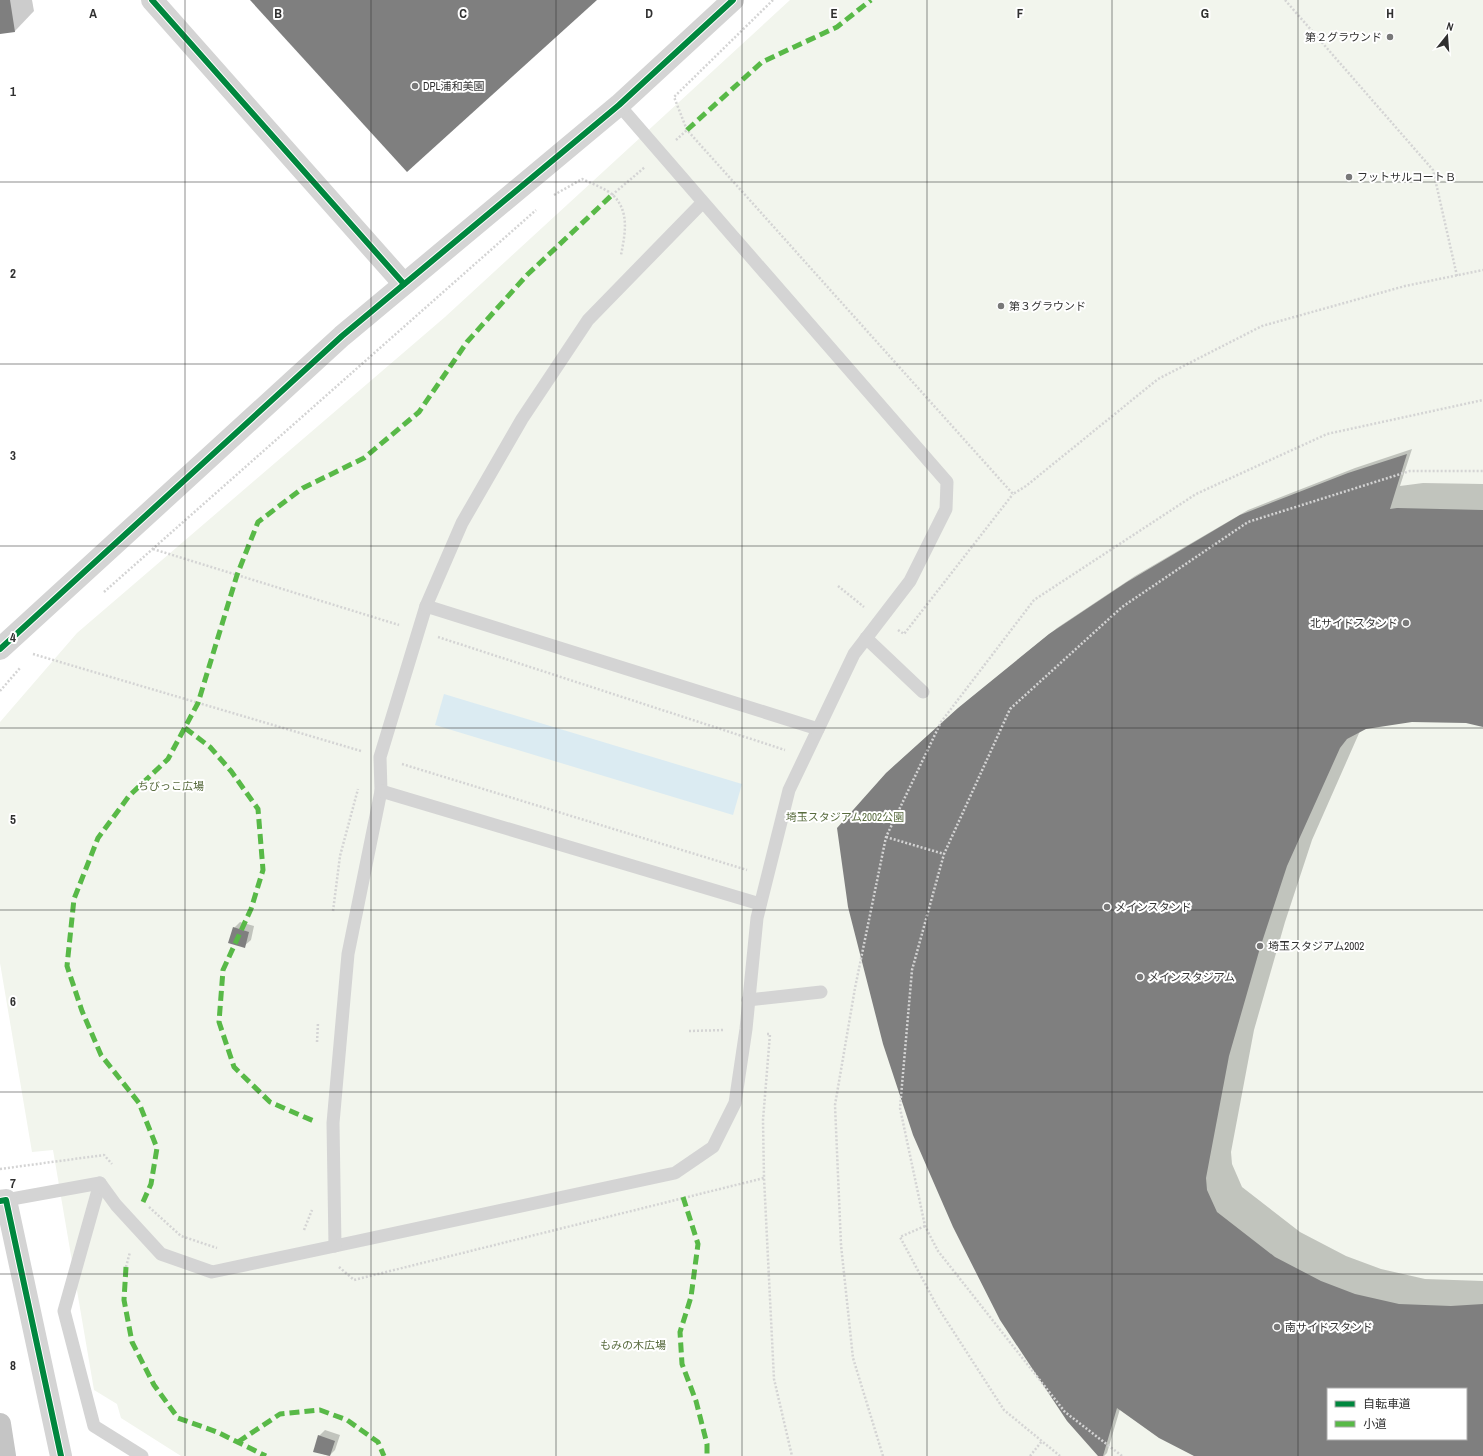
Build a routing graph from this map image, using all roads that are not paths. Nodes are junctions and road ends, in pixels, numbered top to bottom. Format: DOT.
graph roads {
  1 [pos="152,0"];
  2 [pos="733,0"];
  3 [pos="619,105"];
  4 [pos="703,202"];
  5 [pos="404,284"];
  6 [pos="426,606"];
  7 [pos="866,638"];
  8 [pos="3,645"];
  9 [pos="922,692"];
  10 [pos="818,729"];
  11 [pos="381,791"];
  12 [pos="760,904"];
  13 [pos="821,992"];
  14 [pos="748,1000"];
  15 [pos="100,1182"];
  16 [pos="3,1200"];
  17 [pos="334,1246"];
  18 [pos="0,1424"];
  19 [pos="126,1452"];
  20 [pos="5,1456"];
  21 [pos="60,1456"];
  22 [pos="142,1456"];
  1 -- 5 [label="street"];
  2 -- 3 [label="street"];
  3 -- 4 [label="lane"];
  3 -- 5 [label="street"];
  4 -- 6 [label="lane"];
  4 -- 7 [label="lane"];
  5 -- 8 [label="street"];
  6 -- 10 [label="lane"];
  6 -- 11 [label="lane"];
  7 -- 9 [label="lane"];
  7 -- 10 [label="lane"];
  10 -- 12 [label="lane"];
  11 -- 12 [label="lane"];
  11 -- 17 [label="lane"];
  12 -- 14 [label="lane"];
  13 -- 14 [label="lane"];
  14 -- 17 [label="lane"];
  15 -- 16 [label="lane"];
  15 -- 17 [label="lane"];
  15 -- 19 [label="lane"];
  16 -- 21 [label="street"];
  18 -- 20 [label="highway"];
  19 -- 22 [label="lane"];
}
